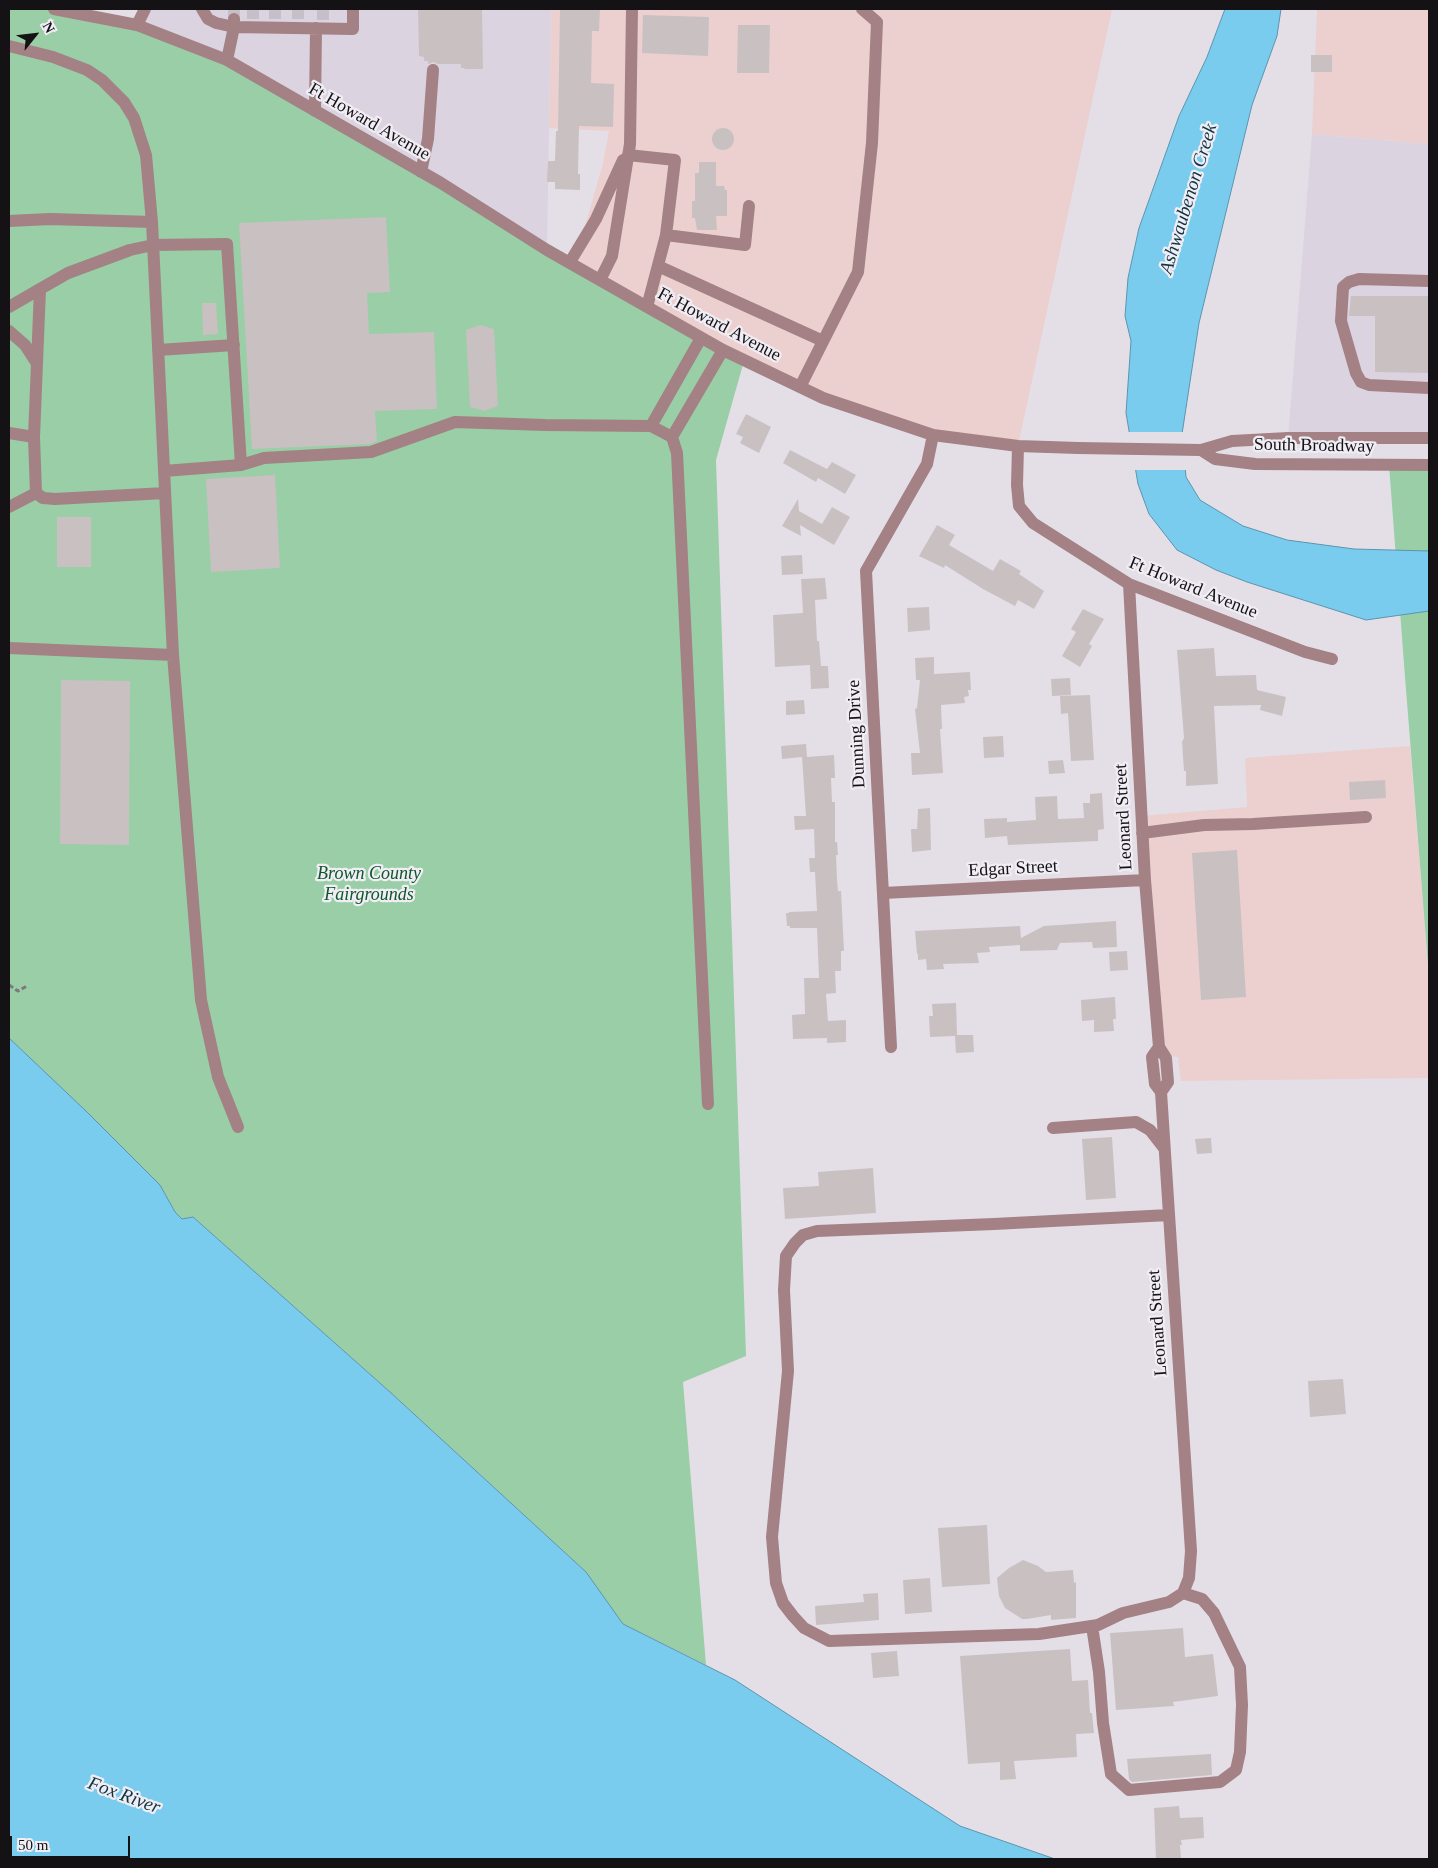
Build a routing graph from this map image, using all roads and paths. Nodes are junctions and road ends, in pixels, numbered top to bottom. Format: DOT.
graph roads {
  1 [pos="54,9"];
  2 [pos="145,9"];
  3 [pos="202,9"];
  4 [pos="353,9"];
  5 [pos="632,9"];
  6 [pos="862,9"];
  7 [pos="234,23"];
  8 [pos="138,25"];
  9 [pos="321,25"];
  10 [pos="9,46"];
  11 [pos="227,60"];
  12 [pos="434,70"];
  13 [pos="315,110"];
  14 [pos="629,150"];
  15 [pos="421,172"];
  16 [pos="749,206"];
  17 [pos="9,221"];
  18 [pos="152,222"];
  19 [pos="666,235"];
  20 [pos="153,244"];
  21 [pos="570,262"];
  22 [pos="658,266"];
  23 [pos="600,280"];
  24 [pos="1429,281"];
  25 [pos="40,289"];
  26 [pos="9,307"];
  27 [pos="647,307"];
  28 [pos="9,331"];
  29 [pos="701,338"];
  30 [pos="823,340"];
  31 [pos="234,345"];
  32 [pos="158,350"];
  33 [pos="723,350"];
  34 [pos="36,362"];
  35 [pos="800,387"];
  36 [pos="1429,388"];
  37 [pos="651,426"];
  38 [pos="9,433"];
  39 [pos="933,435"];
  40 [pos="34,437"];
  41 [pos="672,437"];
  42 [pos="1429,438"];
  43 [pos="1018,446"];
  44 [pos="1201,450"];
  45 [pos="1429,464"];
  46 [pos="241,465"];
  47 [pos="164,471"];
  48 [pos="36,493"];
  49 [pos="165,493"];
  50 [pos="9,506"];
  51 [pos="1129,584"];
  52 [pos="9,648"];
  53 [pos="173,655"];
  54 [pos="1332,659"];
  55 [pos="1366,817"];
  56 [pos="1142,833"];
  57 [pos="1145,880"];
  58 [pos="883,893"];
  59 [pos="9,985"];
  60 [pos="27,986"];
  61 [pos="891,1047"];
  62 [pos="708,1104"];
  63 [pos="238,1127"];
  64 [pos="1053,1128"];
  65 [pos="1164,1148"];
  66 [pos="1169,1215"];
  67 [pos="1184,1593"];
  68 [pos="1092,1626"];
  1 -- 8 [label="street, Ft Howard Avenue"];
  2 -- 8 [label="street"];
  3 -- 7 [label="street"];
  4 -- 9 [label="street"];
  5 -- 14 [label="street"];
  6 -- 30 [label="street"];
  7 -- 9 [label="street"];
  7 -- 11 [label="street"];
  8 -- 11 [label="street, Ft Howard Avenue"];
  9 -- 13 [label="street"];
  10 -- 18 [label="street"];
  11 -- 13 [label="street, Ft Howard Avenue"];
  12 -- 15 [label="street"];
  13 -- 15 [label="street, Ft Howard Avenue"];
  14 -- 19 [label="street"];
  14 -- 21 [label="street"];
  14 -- 23 [label="street"];
  15 -- 21 [label="street, Ft Howard Avenue"];
  16 -- 19 [label="street"];
  17 -- 18 [label="street"];
  18 -- 20 [label="street"];
  19 -- 22 [label="street"];
  20 -- 25 [label="street"];
  20 -- 31 [label="street"];
  20 -- 32 [label="street"];
  21 -- 23 [label="street, Ft Howard Avenue"];
  22 -- 27 [label="street"];
  22 -- 30 [label="street"];
  23 -- 27 [label="street, Ft Howard Avenue"];
  24 -- 36 [label="street"];
  25 -- 26 [label="street"];
  25 -- 34 [label="street"];
  27 -- 29 [label="street, Ft Howard Avenue"];
  28 -- 34 [label="street"];
  29 -- 33 [label="street, Ft Howard Avenue"];
  29 -- 37 [label="street"];
  30 -- 35 [label="street"];
  31 -- 32 [label="street"];
  31 -- 46 [label="street"];
  32 -- 47 [label="street"];
  33 -- 35 [label="street, Ft Howard Avenue"];
  33 -- 41 [label="street"];
  34 -- 40 [label="street"];
  35 -- 39 [label="street, Ft Howard Avenue"];
  37 -- 41 [label="street"];
  37 -- 46 [label="street"];
  38 -- 40 [label="street"];
  39 -- 43 [label="street, Ft Howard Avenue"];
  39 -- 58 [label="street, Dunning Drive"];
  40 -- 48 [label="street"];
  41 -- 62 [label="street"];
  42 -- 44 [label="street, South Broadway"];
  43 -- 44 [label="street, South Broadway"];
  43 -- 51 [label="street, Ft Howard Avenue"];
  44 -- 45 [label="street, South Broadway"];
  46 -- 47 [label="street"];
  47 -- 49 [label="street"];
  48 -- 49 [label="street"];
  48 -- 50 [label="street"];
  49 -- 53 [label="street"];
  51 -- 54 [label="street, Ft Howard Avenue"];
  51 -- 56 [label="street, Leonard Street"];
  52 -- 53 [label="street"];
  53 -- 63 [label="street"];
  55 -- 56 [label="street"];
  56 -- 57 [label="street, Leonard Street"];
  57 -- 58 [label="street, Edgar Street"];
  57 -- 65 [label="street, Leonard Street"];
  58 -- 61 [label="street, Dunning Drive"];
  59 -- 60 [label="path"];
  64 -- 65 [label="street"];
  65 -- 66 [label="street, Leonard Street"];
  66 -- 67 [label="street, Leonard Street"];
  66 -- 68 [label="street"];
  67 -- 68 [label="street"];
  67 -- 68 [label="street"];
}
